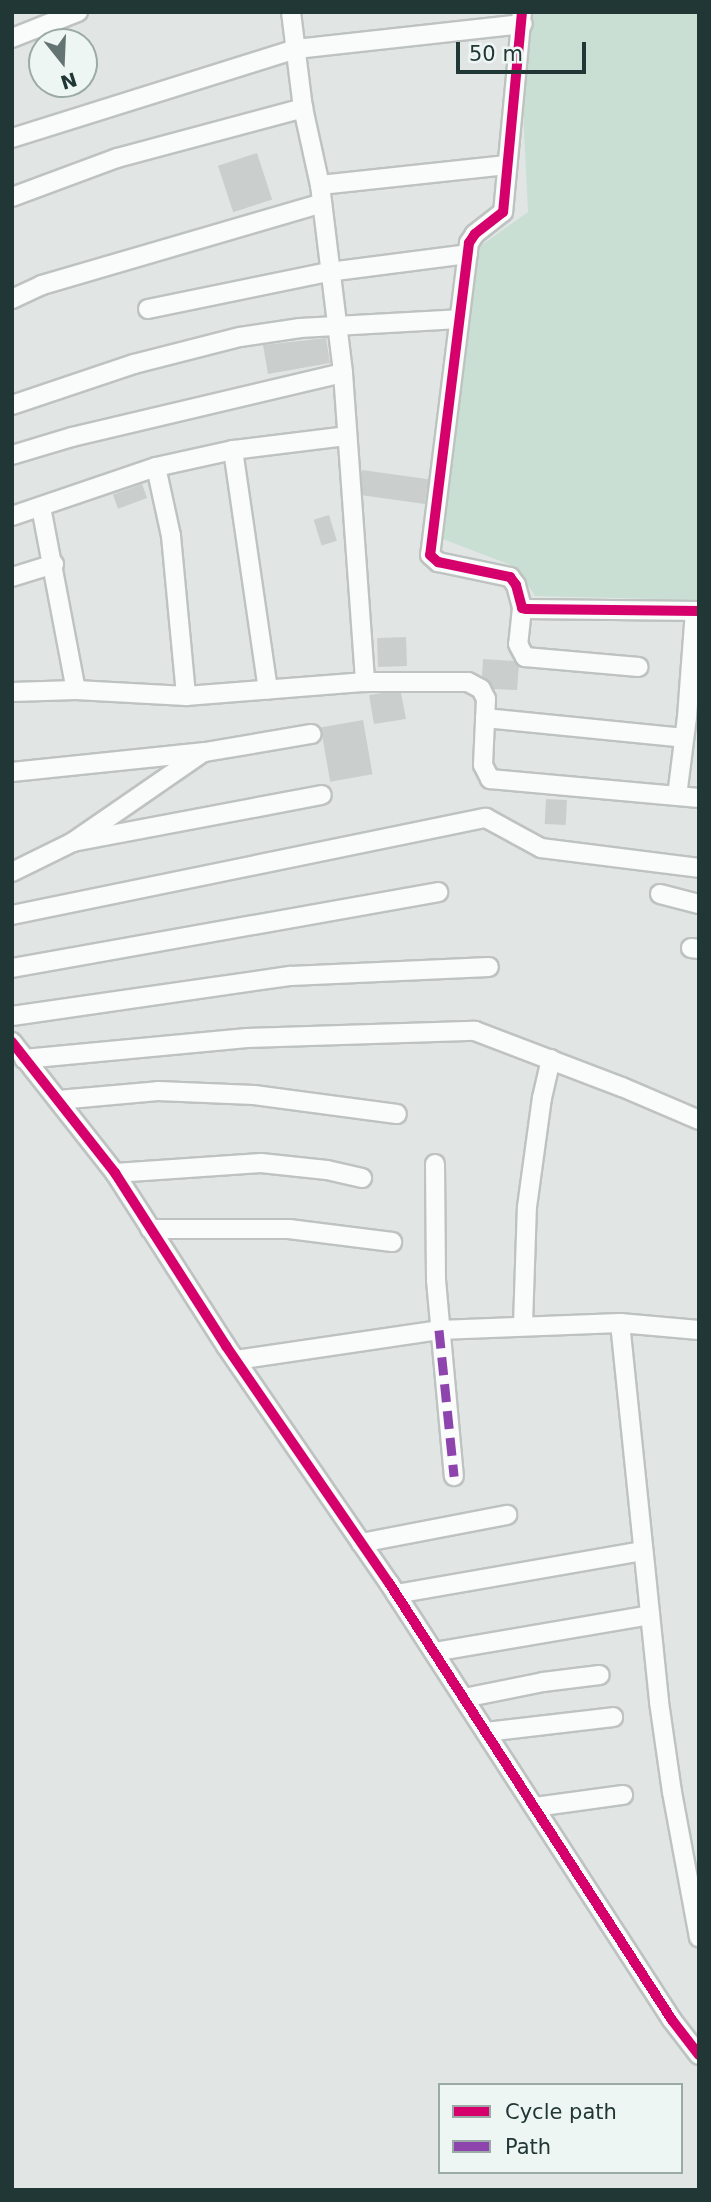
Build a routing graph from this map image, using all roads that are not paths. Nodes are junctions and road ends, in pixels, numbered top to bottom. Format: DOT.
graph roads {
  1 [pos="78,12"];
  2 [pos="291,12"];
  3 [pos="523,18"];
  4 [pos="12,38"];
  5 [pos="296,49"];
  6 [pos="303,108"];
  7 [pos="12,138"];
  8 [pos="507,165"];
  9 [pos="321,194"];
  10 [pos="12,197"];
  11 [pos="468,254"];
  12 [pos="329,272"];
  13 [pos="12,299"];
  14 [pos="148,309"];
  15 [pos="459,318"];
  16 [pos="338,328"];
  17 [pos="343,373"];
  18 [pos="12,405"];
  19 [pos="347,436"];
  20 [pos="233,450"];
  21 [pos="12,455"];
  22 [pos="156,467"];
  23 [pos="41,507"];
  24 [pos="12,516"];
  25 [pos="54,564"];
  26 [pos="12,578"];
  27 [pos="522,608"];
  28 [pos="697,611"];
  29 [pos="696,651"];
  30 [pos="639,667"];
  31 [pos="365,682"];
  32 [pos="268,689"];
  33 [pos="76,690"];
  34 [pos="12,692"];
  35 [pos="186,696"];
  36 [pos="693,716"];
  37 [pos="485,718"];
  38 [pos="311,734"];
  39 [pos="684,738"];
  40 [pos="205,752"];
  41 [pos="12,772"];
  42 [pos="322,795"];
  43 [pos="677,796"];
  44 [pos="699,798"];
  45 [pos="73,842"];
  46 [pos="699,868"];
  47 [pos="12,872"];
  48 [pos="438,892"];
  49 [pos="660,894"];
  50 [pos="699,904"];
  51 [pos="12,915"];
  52 [pos="489,967"];
  53 [pos="12,968"];
  54 [pos="12,1016"];
  55 [pos="12,1042"];
  56 [pos="24,1059"];
  57 [pos="551,1059"];
  58 [pos="58,1100"];
  59 [pos="397,1114"];
  60 [pos="699,1120"];
  61 [pos="435,1164"];
  62 [pos="115,1173"];
  63 [pos="362,1178"];
  64 [pos="150,1229"];
  65 [pos="392,1242"];
  66 [pos="620,1324"];
  67 [pos="523,1325"];
  68 [pos="439,1330"];
  69 [pos="699,1330"];
  70 [pos="236,1360"];
  71 [pos="454,1476"];
  72 [pos="507,1515"];
  73 [pos="361,1543"];
  74 [pos="643,1551"];
  75 [pos="396,1594"];
  76 [pos="650,1615"];
  77 [pos="434,1652"];
  78 [pos="600,1675"];
  79 [pos="464,1698"];
  80 [pos="613,1717"];
  81 [pos="486,1732"];
  82 [pos="623,1795"];
  83 [pos="535,1807"];
  84 [pos="693,1882"];
  85 [pos="699,1938"];
  86 [pos="699,2055"];
  1 -- 4 [label="street"];
  2 -- 5 [label="street"];
  3 -- 5 [label="street"];
  3 -- 8 [label="street"];
  5 -- 6 [label="street"];
  5 -- 7 [label="street"];
  6 -- 9 [label="street"];
  6 -- 10 [label="street"];
  8 -- 9 [label="street"];
  8 -- 11 [label="street"];
  9 -- 12 [label="street"];
  9 -- 13 [label="street"];
  11 -- 12 [label="street"];
  11 -- 15 [label="street"];
  12 -- 14 [label="street"];
  12 -- 16 [label="street"];
  15 -- 16 [label="street"];
  15 -- 27 [label="street"];
  16 -- 17 [label="street"];
  16 -- 18 [label="street"];
  17 -- 19 [label="street"];
  17 -- 21 [label="street"];
  19 -- 20 [label="street"];
  19 -- 31 [label="street"];
  20 -- 22 [label="street"];
  20 -- 32 [label="street"];
  22 -- 23 [label="street"];
  22 -- 35 [label="street"];
  23 -- 24 [label="street"];
  23 -- 25 [label="street"];
  25 -- 26 [label="street"];
  25 -- 33 [label="street"];
  27 -- 28 [label="street"];
  27 -- 30 [label="street"];
  28 -- 29 [label="street"];
  29 -- 36 [label="street"];
  31 -- 32 [label="street"];
  31 -- 37 [label="street"];
  32 -- 35 [label="street"];
  33 -- 34 [label="street"];
  33 -- 35 [label="street"];
  36 -- 39 [label="street"];
  37 -- 39 [label="street"];
  37 -- 43 [label="street"];
  38 -- 40 [label="street"];
  39 -- 43 [label="street"];
  40 -- 41 [label="street"];
  40 -- 45 [label="street"];
  42 -- 45 [label="street"];
  43 -- 44 [label="street"];
  45 -- 47 [label="street"];
  46 -- 51 [label="street"];
  48 -- 53 [label="street"];
  49 -- 50 [label="street"];
  52 -- 54 [label="street"];
  55 -- 56 [label="street"];
  56 -- 57 [label="street"];
  56 -- 58 [label="street"];
  57 -- 60 [label="street"];
  57 -- 67 [label="street"];
  58 -- 59 [label="street"];
  58 -- 62 [label="street"];
  61 -- 68 [label="street"];
  62 -- 63 [label="street"];
  62 -- 64 [label="street"];
  64 -- 65 [label="street"];
  64 -- 70 [label="street"];
  66 -- 67 [label="street"];
  66 -- 69 [label="street"];
  66 -- 74 [label="street"];
  67 -- 68 [label="street"];
  68 -- 70 [label="street"];
  68 -- 71 [label="street"];
  70 -- 73 [label="street"];
  72 -- 73 [label="street"];
  73 -- 75 [label="street"];
  74 -- 75 [label="street"];
  74 -- 76 [label="street"];
  75 -- 77 [label="street"];
  76 -- 77 [label="street"];
  76 -- 84 [label="street"];
  77 -- 79 [label="street"];
  78 -- 79 [label="street"];
  79 -- 81 [label="street"];
  80 -- 81 [label="street"];
  81 -- 83 [label="street"];
  82 -- 83 [label="street"];
  83 -- 86 [label="street"];
  84 -- 85 [label="street"];
}
